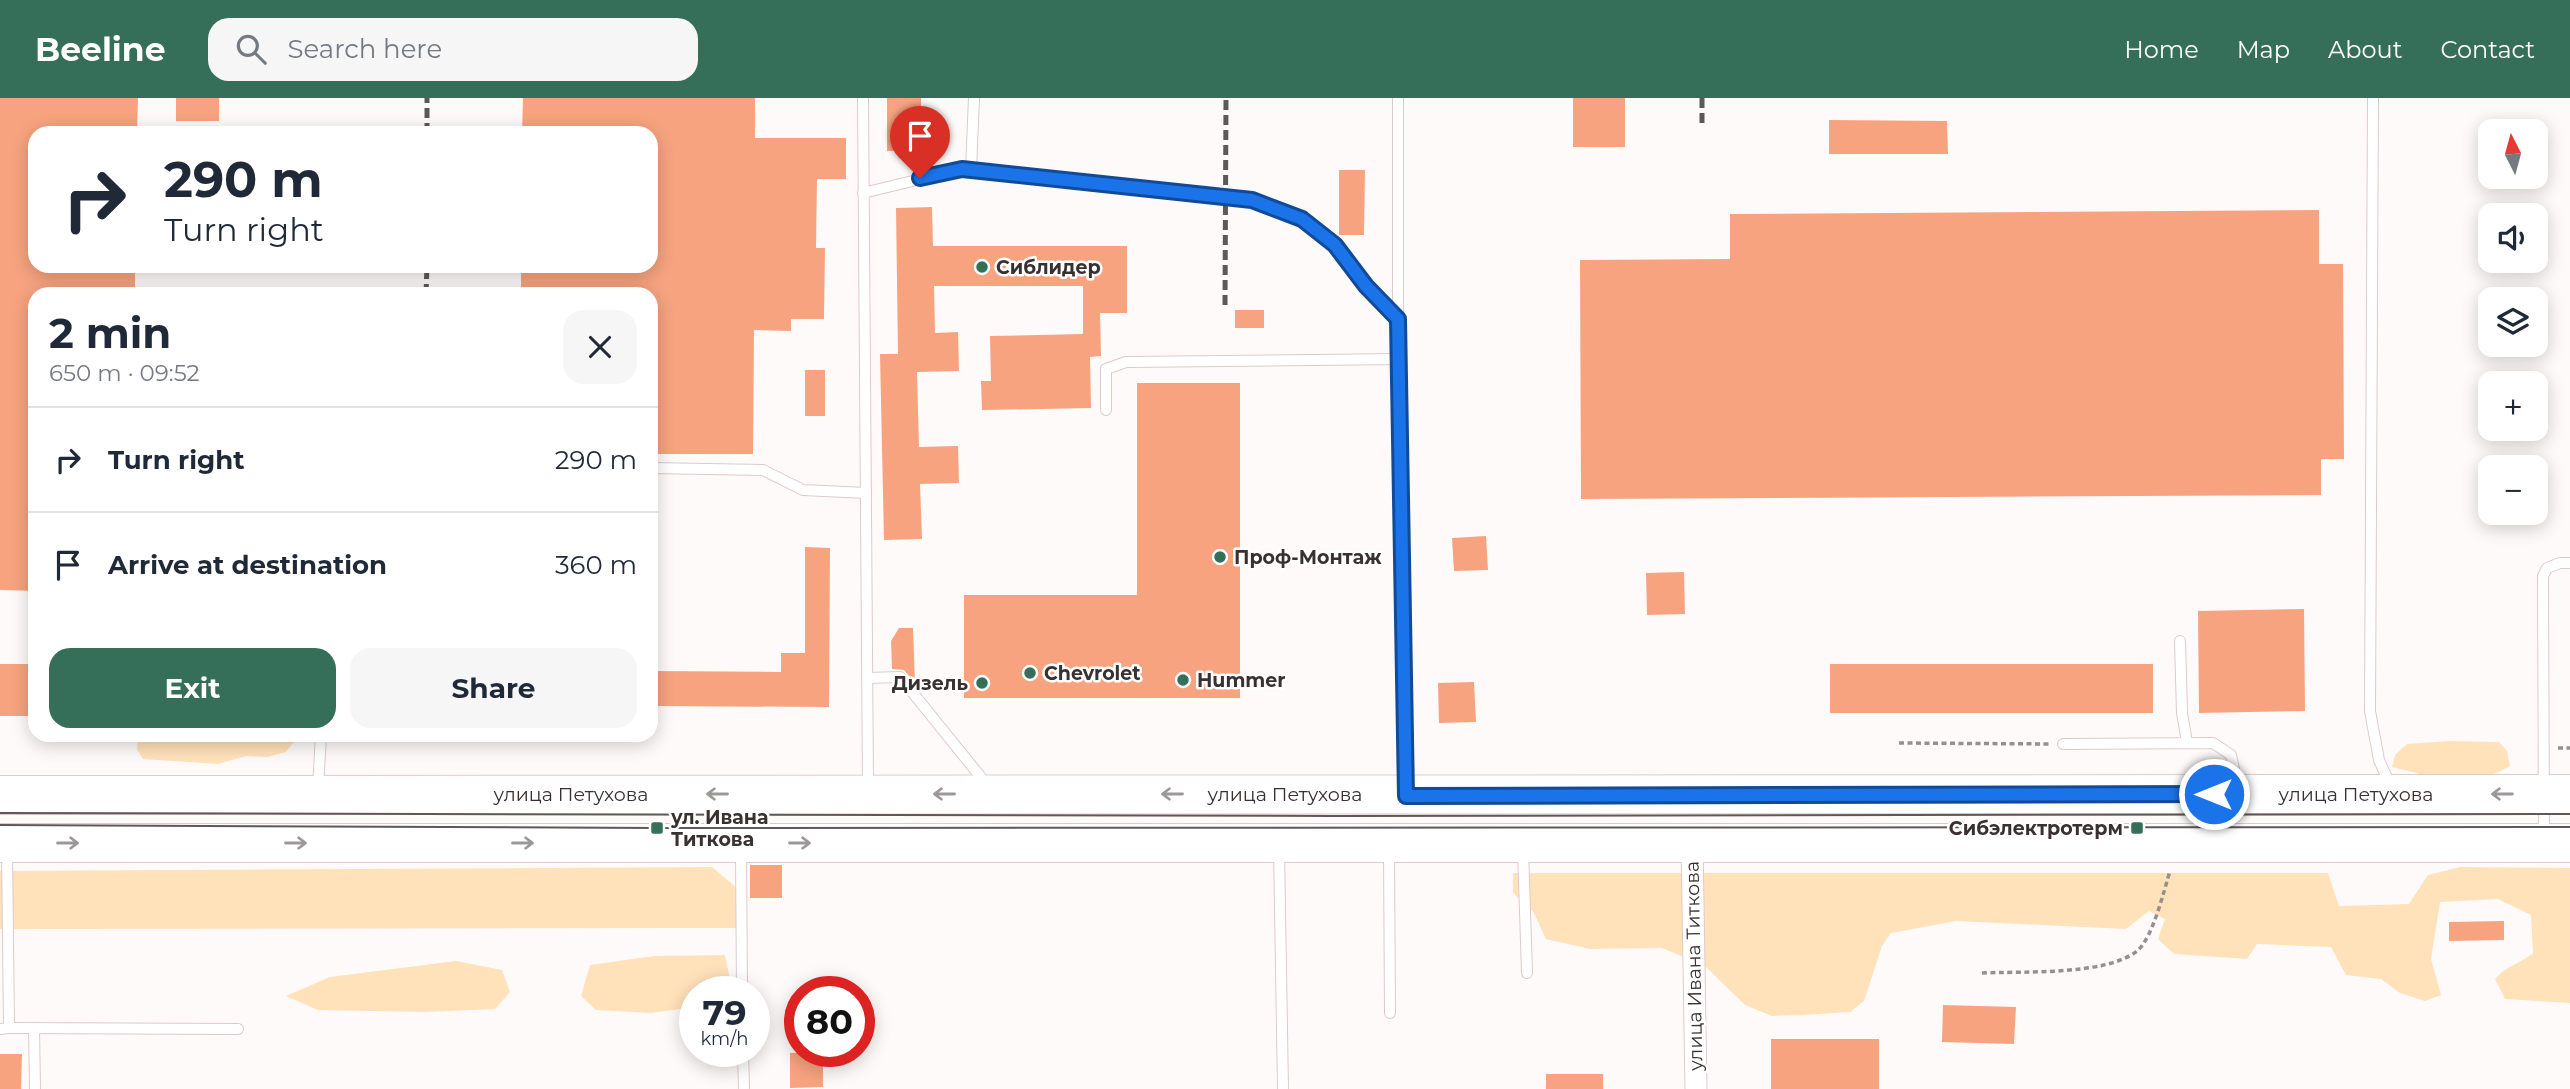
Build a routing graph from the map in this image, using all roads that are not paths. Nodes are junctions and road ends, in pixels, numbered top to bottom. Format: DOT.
graph roads {
  1 [pos="863,98"];
  2 [pos="974,98"];
  3 [pos="1398,98"];
  4 [pos="2373,98"];
  5 [pos="971,170"];
  6 [pos="863,193"];
  7 [pos="1398,319"];
  8 [pos="1399,359"];
  9 [pos="1106,410"];
  10 [pos="658,468"];
  11 [pos="866,493"];
  12 [pos="2570,563"];
  13 [pos="2180,641"];
  14 [pos="868,678"];
  15 [pos="321,742"];
  16 [pos="2187,742"];
  17 [pos="2063,744"];
  18 [pos="457,794"];
  19 [pos="615,794"];
  20 [pos="868,794"];
  21 [pos="994,794"];
  22 [pos="2239,794"];
  23 [pos="2386,794"];
  24 [pos="2556,794"];
  25 [pos="0,795"];
  26 [pos="318,795"];
  27 [pos="1406,796"];
  28 [pos="4,843"];
  29 [pos="462,843"];
  30 [pos="615,843"];
  31 [pos="740,843"];
  32 [pos="1279,843"];
  33 [pos="1389,843"];
  34 [pos="1523,843"];
  35 [pos="1692,843"];
  36 [pos="2557,843"];
  37 [pos="1527,973"];
  38 [pos="743,976"];
  39 [pos="1390,1013"];
  40 [pos="5,1028"];
  41 [pos="34,1028"];
  42 [pos="238,1029"];
  43 [pos="743,1067"];
  44 [pos="35,1089"];
  45 [pos="744,1089"];
  46 [pos="1283,1089"];
  47 [pos="1696,1089"];
  1 -- 6 [label="lane"];
  2 -- 5 [label="lane"];
  3 -- 7 [label="lane"];
  4 -- 23 [label="lane"];
  5 -- 6 [label="lane"];
  5 -- 7 [label="lane"];
  6 -- 11 [label="lane"];
  7 -- 8 [label="lane"];
  8 -- 9 [label="lane"];
  8 -- 27 [label="lane"];
  10 -- 11 [label="lane"];
  11 -- 14 [label="lane"];
  12 -- 24 [label="lane"];
  13 -- 16 [label="lane"];
  14 -- 20 [label="lane"];
  14 -- 21 [label="lane"];
  15 -- 26 [label="lane"];
  16 -- 17 [label="lane"];
  16 -- 22 [label="lane"];
  18 -- 19 [label="highway, улица Петухова"];
  18 -- 26 [label="highway, улица Петухова"];
  18 -- 29 [label="highway"];
  20 -- 19 [label="highway, улица Петухова, one-way"];
  19 -- 30 [label="highway"];
  21 -- 20 [label="highway, улица Петухова, one-way"];
  27 -- 21 [label="highway, улица Петухова, one-way"];
  22 -- 23 [label="highway, улица Петухова"];
  22 -- 27 [label="highway, улица Петухова"];
  24 -- 23 [label="highway, улица Петухова, one-way"];
  24 -- 36 [label="lane"];
  25 -- 26 [label="highway, улица Петухова"];
  28 -- 29 [label="highway, one-way"];
  28 -- 40 [label="lane"];
  29 -- 30 [label="highway, one-way"];
  30 -- 31 [label="highway"];
  31 -- 32 [label="highway, one-way"];
  31 -- 38 [label="lane"];
  32 -- 33 [label="highway"];
  32 -- 46 [label="lane"];
  33 -- 34 [label="highway"];
  33 -- 39 [label="lane"];
  34 -- 35 [label="highway"];
  34 -- 37 [label="lane"];
  35 -- 36 [label="highway"];
  35 -- 47 [label="street, улица Ивана Титкова"];
  40 -- 41 [label="lane"];
  41 -- 42 [label="lane"];
  41 -- 44 [label="lane"];
  43 -- 45 [label="lane"];
}
